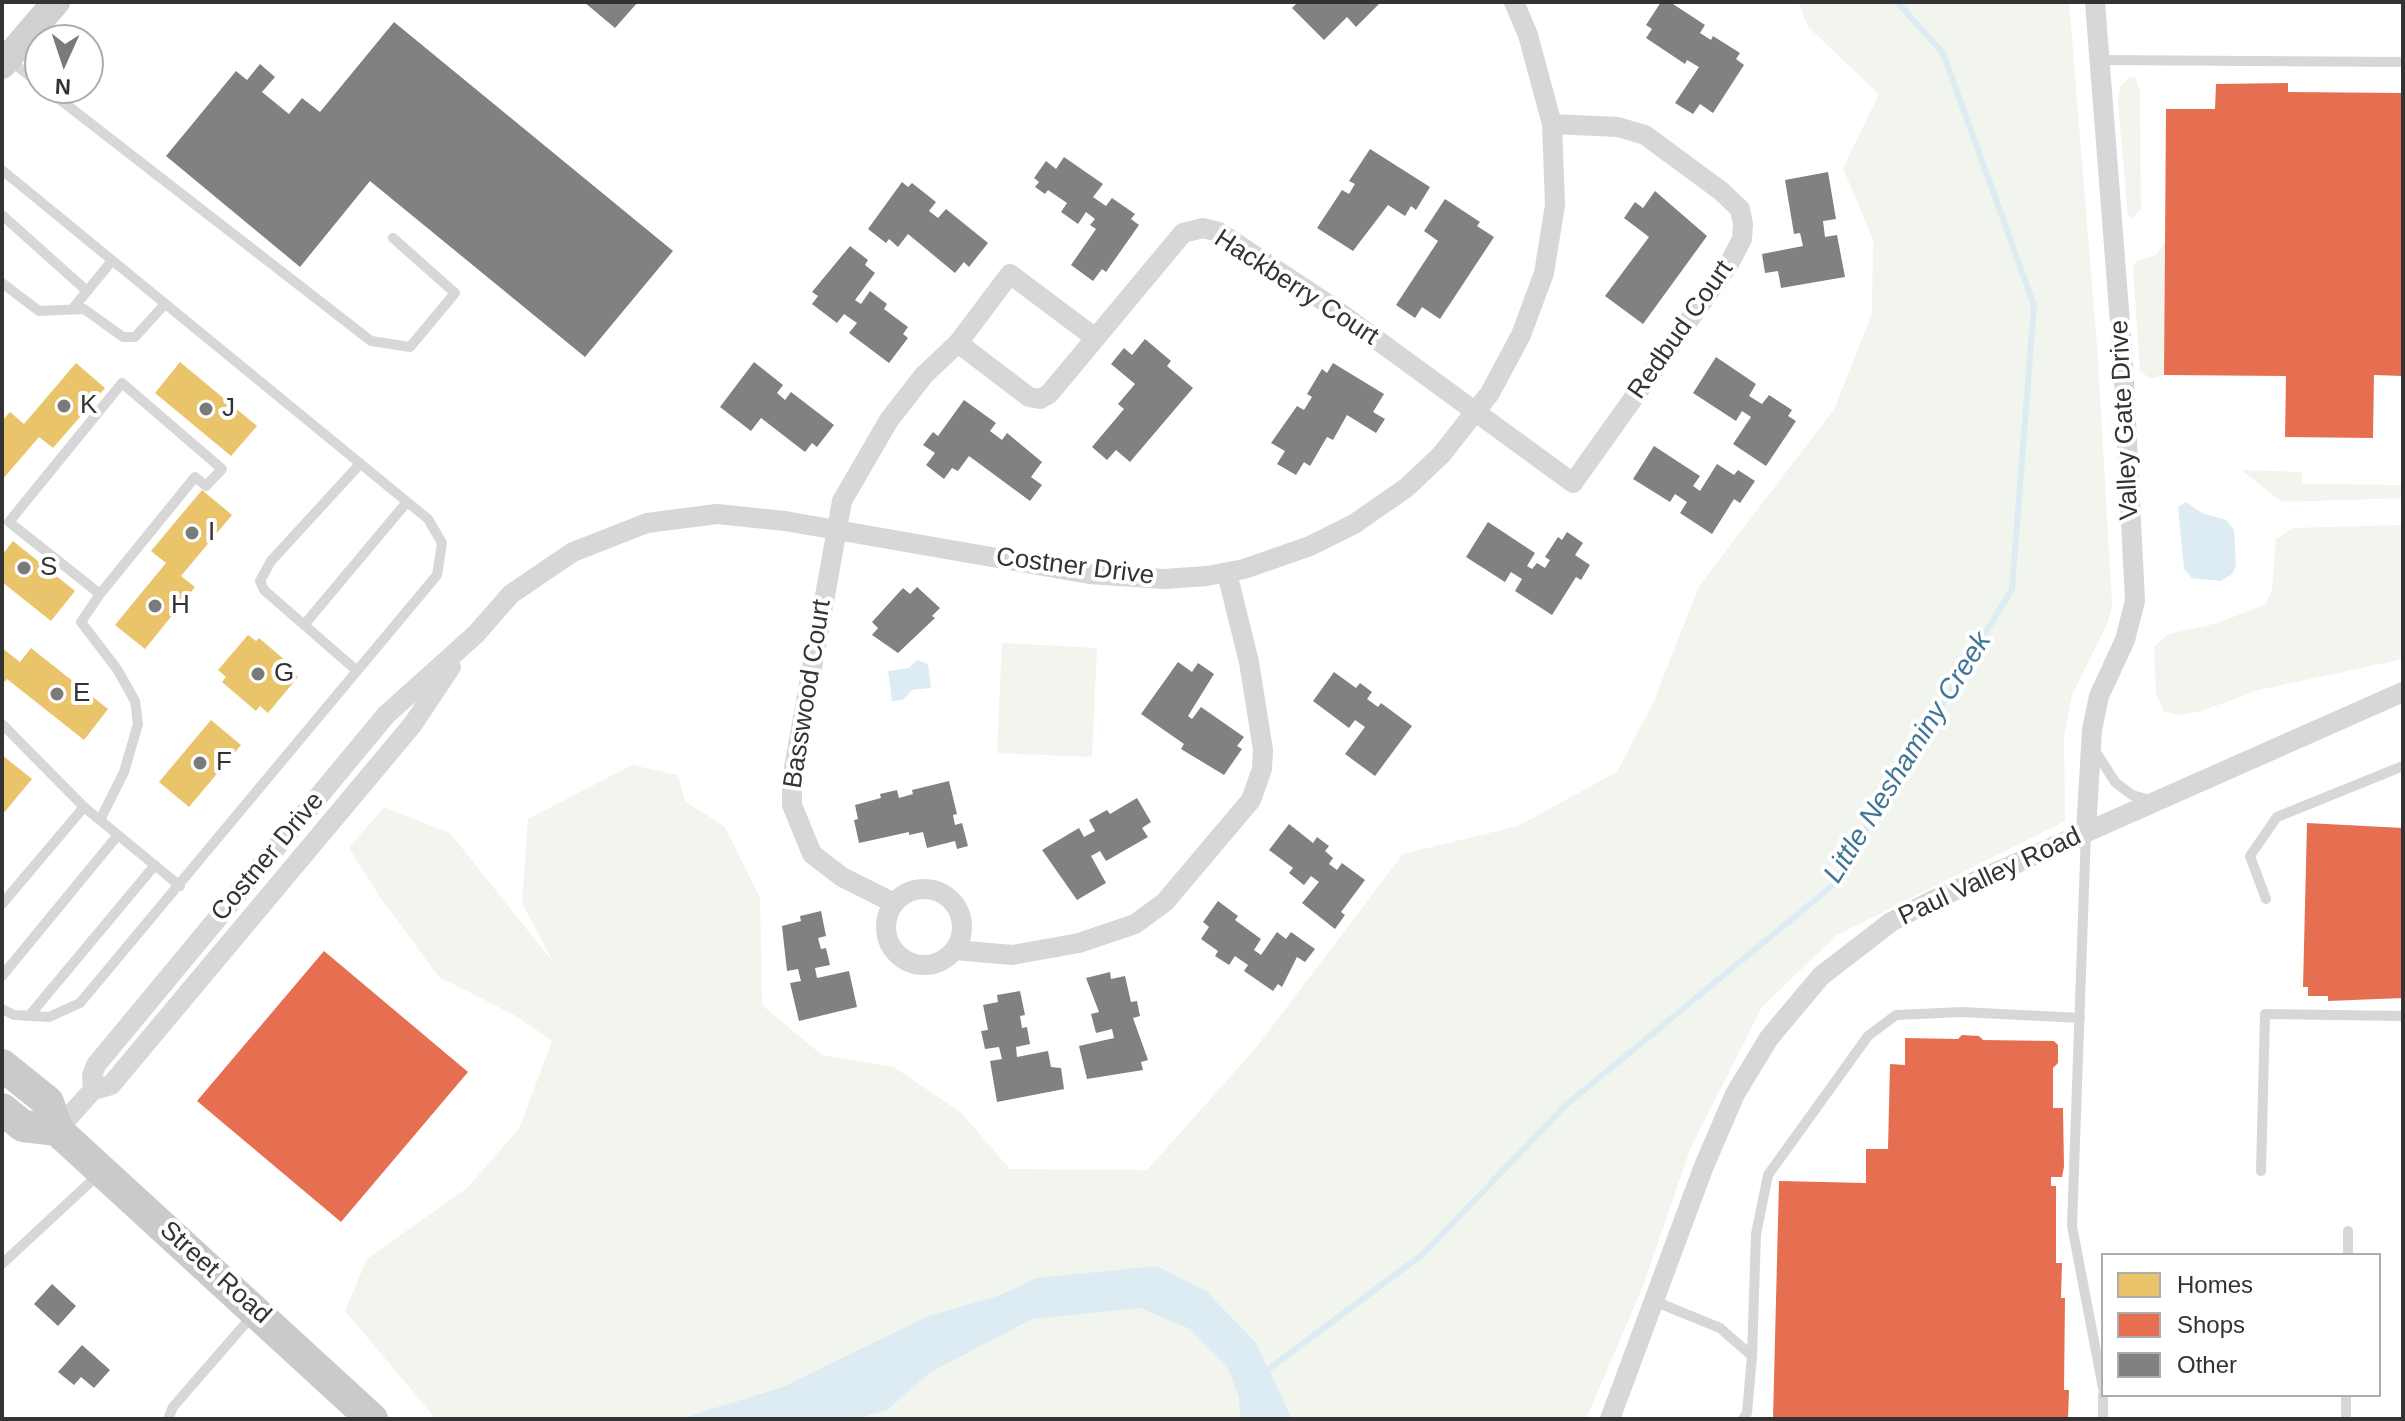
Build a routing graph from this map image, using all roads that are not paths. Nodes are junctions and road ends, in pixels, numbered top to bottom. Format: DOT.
graph roads {
  1 [pos="56,2"];
  2 [pos="1514,2"];
  3 [pos="2095,2"];
  4 [pos="2098,60"];
  5 [pos="5,62"];
  6 [pos="2403,62"];
  7 [pos="24,74"];
  8 [pos="66,104"];
  9 [pos="1552,124"];
  10 [pos="2,170"];
  11 [pos="2,215"];
  12 [pos="393,238"];
  13 [pos="111,262"];
  14 [pos="2,283"];
  15 [pos="87,291"];
  16 [pos="164,305"];
  17 [pos="74,307"];
  18 [pos="1094,337"];
  19 [pos="958,343"];
  20 [pos="1477,411"];
  21 [pos="360,464"];
  22 [pos="407,502"];
  23 [pos="836,530"];
  24 [pos="1227,573"];
  25 [pos="100,594"];
  26 [pos="304,625"];
  27 [pos="356,670"];
  28 [pos="2403,692"];
  29 [pos="2,724"];
  30 [pos="2091,740"];
  31 [pos="2403,766"];
  32 [pos="2155,801"];
  33 [pos="84,807"];
  34 [pos="100,820"];
  35 [pos="2086,832"];
  36 [pos="118,835"];
  37 [pos="155,865"];
  38 [pos="180,886"];
  39 [pos="2266,899"];
  40 [pos="894,903"];
  41 [pos="2,904"];
  42 [pos="955,950"];
  43 [pos="2,976"];
  44 [pos="2,1009"];
  45 [pos="29,1016"];
  46 [pos="2403,1016"];
  47 [pos="2080,1018"];
  48 [pos="2,1065"];
  49 [pos="2,1109"];
  50 [pos="57,1130"];
  51 [pos="103,1171"];
  52 [pos="2261,1171"];
  53 [pos="2348,1231"];
  54 [pos="2348,1253"];
  55 [pos="2,1264"];
  56 [pos="1654,1301"];
  57 [pos="257,1311"];
  58 [pos="1752,1356"];
  59 [pos="2101,1378"];
  60 [pos="2103,1397"];
  61 [pos="2346,1397"];
  62 [pos="168,1419"];
  63 [pos="372,1419"];
  64 [pos="1610,1419"];
  65 [pos="1743,1419"];
  66 [pos="2103,1419"];
  67 [pos="2346,1419"];
  1 -- 5 [label="street"];
  2 -- 9 [label="street, Costner Drive"];
  3 -- 4 [label="street, Valley Gate Drive"];
  4 -- 6 [label="lane"];
  4 -- 30 [label="street, Valley Gate Drive"];
  5 -- 7 [label="lane"];
  8 -- 12 [label="lane"];
  9 -- 20 [label="street, Costner Drive"];
  9 -- 20 [label="street, Redbud Court"];
  10 -- 13 [label="lane"];
  11 -- 15 [label="lane"];
  13 -- 15 [label="lane"];
  13 -- 16 [label="lane"];
  14 -- 17 [label="lane"];
  15 -- 17 [label="lane"];
  16 -- 17 [label="lane"];
  16 -- 21 [label="lane"];
  18 -- 19 [label="street, Hackberry Court"];
  18 -- 19 [label="street, Basswood Court"];
  18 -- 20 [label="street, Hackberry Court"];
  19 -- 23 [label="street, Basswood Court"];
  20 -- 24 [label="street, Costner Drive"];
  21 -- 22 [label="lane"];
  21 -- 26 [label="lane"];
  22 -- 26 [label="lane"];
  22 -- 27 [label="lane"];
  23 -- 24 [label="street, Costner Drive"];
  23 -- 40 [label="street, Basswood Court"];
  23 -- 50 [label="street, Costner Drive"];
  24 -- 42 [label="street"];
  25 -- 25 [label="lane"];
  25 -- 34 [label="lane"];
  26 -- 27 [label="lane"];
  27 -- 38 [label="lane"];
  28 -- 32 [label="street, Paul Valley Road"];
  29 -- 33 [label="lane"];
  30 -- 32 [label="lane"];
  30 -- 35 [label="street, Valley Gate Drive"];
  31 -- 39 [label="lane"];
  32 -- 35 [label="street, Paul Valley Road"];
  33 -- 34 [label="lane"];
  33 -- 41 [label="lane"];
  34 -- 36 [label="lane"];
  35 -- 47 [label="lane"];
  35 -- 56 [label="street, Paul Valley Road"];
  36 -- 37 [label="lane"];
  36 -- 43 [label="lane"];
  37 -- 38 [label="lane"];
  37 -- 45 [label="lane"];
  38 -- 45 [label="lane"];
  40 -- 42 [label="street"];
  40 -- 42 [label="street"];
  44 -- 45 [label="lane"];
  46 -- 52 [label="lane"];
  47 -- 58 [label="lane"];
  47 -- 59 [label="lane"];
  48 -- 50 [label="main road, Street Road"];
  49 -- 50 [label="main road"];
  50 -- 51 [label="main road, Street Road"];
  51 -- 55 [label="lane"];
  51 -- 57 [label="main road, Street Road"];
  53 -- 54 [label="lane"];
  56 -- 58 [label="lane"];
  56 -- 64 [label="street, Paul Valley Road"];
  57 -- 62 [label="lane"];
  57 -- 63 [label="main road, Street Road"];
  58 -- 65 [label="lane"];
  60 -- 66 [label="lane"];
  61 -- 67 [label="lane"];
}
